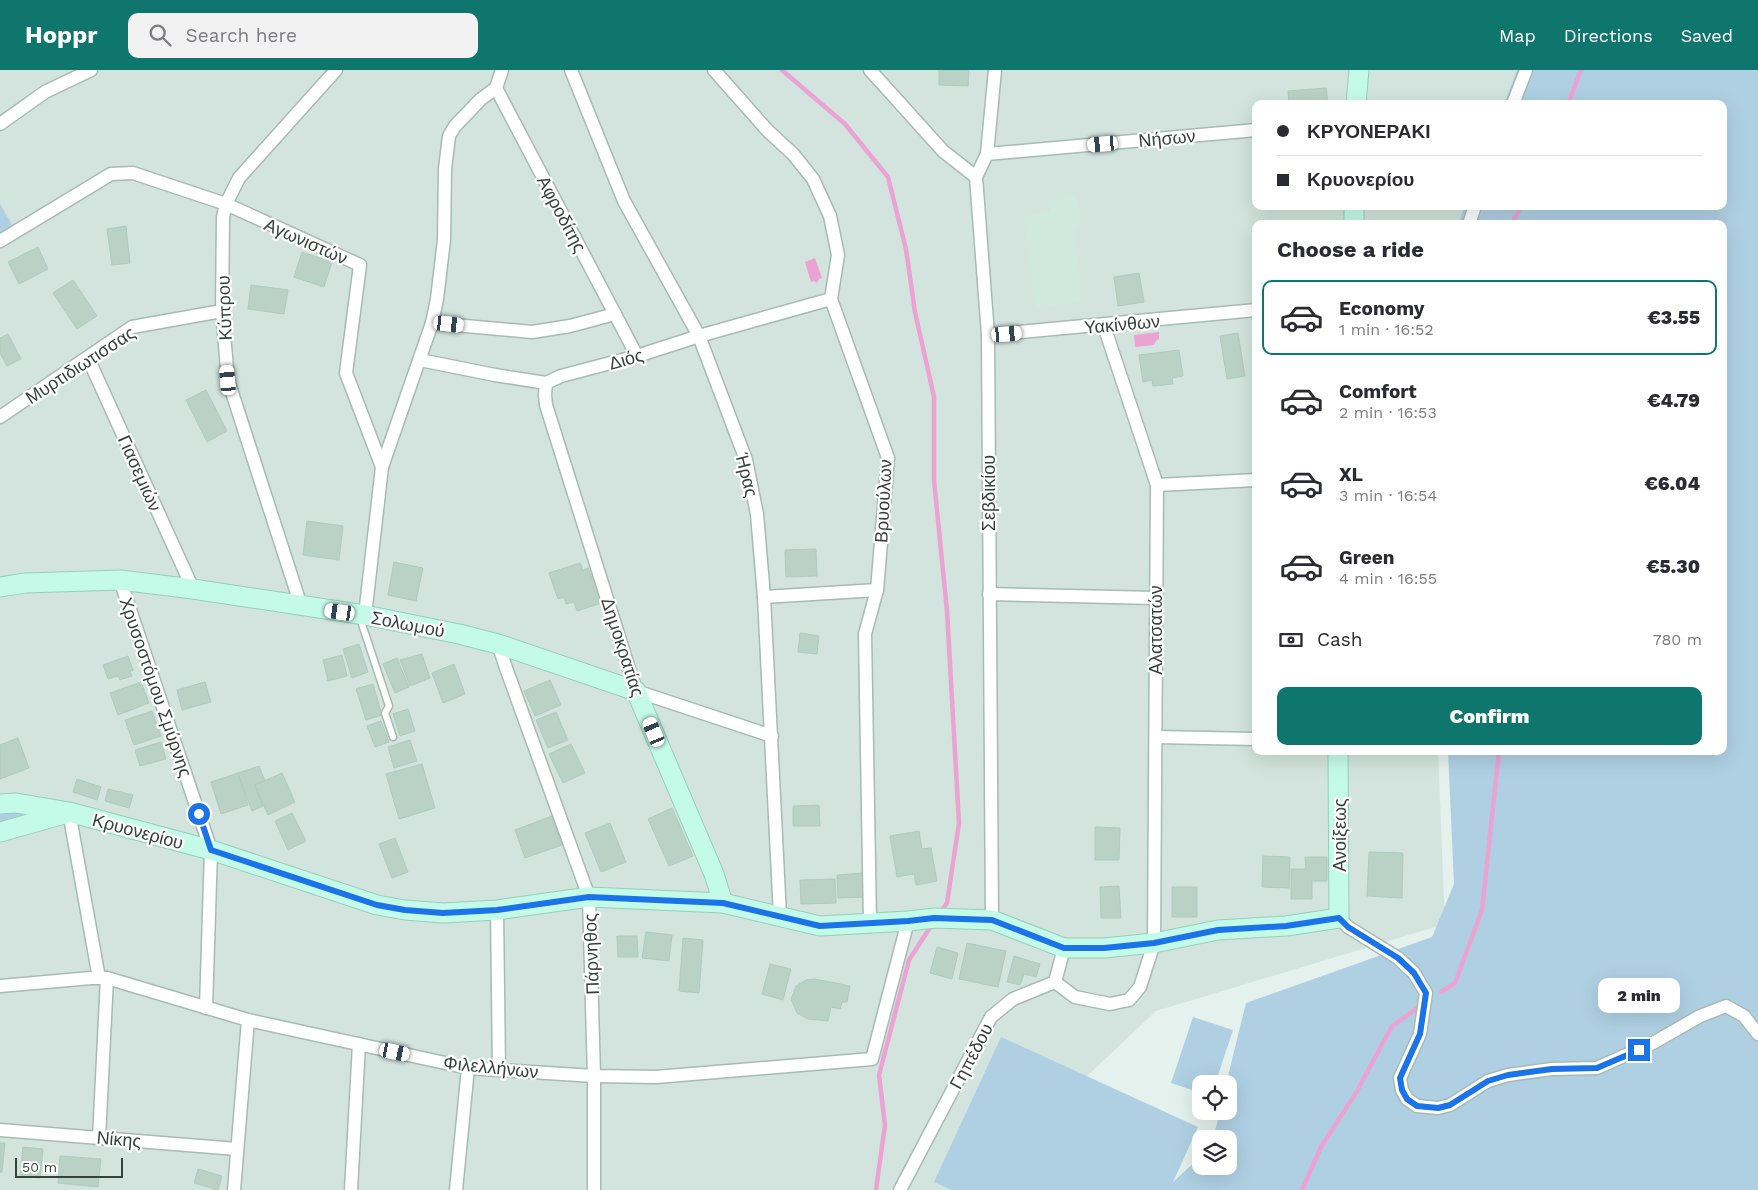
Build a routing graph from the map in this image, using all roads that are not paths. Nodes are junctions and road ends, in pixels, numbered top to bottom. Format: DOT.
graph roads {
  1 [pos="91,70"];
  2 [pos="336,70"];
  3 [pos="502,70"];
  4 [pos="571,70"];
  5 [pos="714,70"];
  6 [pos="870,70"];
  7 [pos="995,70"];
  8 [pos="1359,70"];
  9 [pos="1526,70"];
  10 [pos="496,88"];
  11 [pos="1356,100"];
  12 [pos="1515,100"];
  13 [pos="0,124"];
  14 [pos="1252,130"];
  15 [pos="987,154"];
  16 [pos="976,177"];
  17 [pos="226,204"];
  18 [pos="0,242"];
  19 [pos="831,298"];
  20 [pos="1252,310"];
  21 [pos="222,311"];
  22 [pos="615,314"];
  23 [pos="432,322"];
  24 [pos="1104,326"];
  25 [pos="988,335"];
  26 [pos="699,336"];
  27 [pos="637,356"];
  28 [pos="88,358"];
  29 [pos="420,360"];
  30 [pos="546,383"];
  31 [pos="0,417"];
  32 [pos="382,467"];
  33 [pos="1252,480"];
  34 [pos="1157,485"];
  35 [pos="120,580"];
  36 [pos="0,587"];
  37 [pos="193,589"];
  38 [pos="877,590"];
  39 [pos="989,594"];
  40 [pos="764,597"];
  41 [pos="1155,598"];
  42 [pos="300,606"];
  43 [pos="362,615"];
  44 [pos="498,644"];
  45 [pos="636,691"];
  46 [pos="772,736"];
  47 [pos="393,737"];
  48 [pos="1156,737"];
  49 [pos="1252,739"];
  50 [pos="1338,755"];
  51 [pos="0,804"];
  52 [pos="69,812"];
  53 [pos="0,832"];
  54 [pos="211,850"];
  55 [pos="589,897"];
  56 [pos="723,903"];
  57 [pos="497,910"];
  58 [pos="780,916"];
  59 [pos="1339,918"];
  60 [pos="992,920"];
  61 [pos="908,921"];
  62 [pos="870,923"];
  63 [pos="1154,943"];
  64 [pos="1064,948"];
  65 [pos="103,978"];
  66 [pos="1055,982"];
  67 [pos="0,986"];
  68 [pos="206,1008"];
  69 [pos="248,1020"];
  70 [pos="1758,1034"];
  71 [pos="359,1044"];
  72 [pos="468,1068"];
  73 [pos="500,1070"];
  74 [pos="594,1076"];
  75 [pos="0,1130"];
  76 [pos="99,1138"];
  77 [pos="237,1149"];
  78 [pos="234,1190"];
  79 [pos="351,1190"];
  80 [pos="456,1190"];
  81 [pos="594,1190"];
  82 [pos="900,1190"];
  1 -- 13 [label="street"];
  2 -- 17 [label="street, Κύπρου"];
  3 -- 10 [label="street"];
  4 -- 26 [label="street, Ήρας"];
  5 -- 19 [label="street, Βρυούλων"];
  6 -- 16 [label="street"];
  7 -- 15 [label="street, Σεβδικίου"];
  8 -- 11 [label="main road"];
  9 -- 12 [label="street"];
  10 -- 22 [label="street, Αφροδίτης"];
  10 -- 23 [label="street"];
  14 -- 15 [label="street, Νήσων"];
  15 -- 16 [label="street, Σεβδικίου"];
  16 -- 25 [label="street, Σεβδικίου"];
  17 -- 18 [label="street, Αγωνιστών"];
  17 -- 21 [label="street, Κύπρου"];
  17 -- 32 [label="street, Αγωνιστών"];
  19 -- 26 [label="street, Διός"];
  19 -- 38 [label="street, Βρυούλων"];
  20 -- 24 [label="street, Υακίνθων"];
  21 -- 28 [label="street, Μυρτιδιωτισσας"];
  21 -- 42 [label="street, Κύπρου"];
  22 -- 23 [label="street"];
  22 -- 27 [label="street, Αφροδίτης"];
  23 -- 29 [label="street"];
  24 -- 25 [label="street, Υακίνθων"];
  24 -- 34 [label="street, Αλατσατών"];
  25 -- 39 [label="street, Σεβδικίου"];
  26 -- 27 [label="street, Διός"];
  26 -- 40 [label="street, Ήρας"];
  27 -- 30 [label="street, Διός"];
  28 -- 31 [label="street, Μυρτιδιωτισσας"];
  28 -- 37 [label="street, Γιασεμιών"];
  29 -- 30 [label="street, Διός"];
  29 -- 32 [label="street"];
  30 -- 45 [label="street, Δημοκρατίας"];
  32 -- 43 [label="street"];
  33 -- 34 [label="street"];
  34 -- 41 [label="street, Αλατσατών"];
  35 -- 36 [label="main road, Σολωμού"];
  35 -- 37 [label="main road, Σολωμού"];
  35 -- 54 [label="street, Χρυσοστόμου Σμύρνης"];
  37 -- 42 [label="main road, Σολωμού"];
  38 -- 40 [label="street"];
  38 -- 62 [label="street, Βρυούλων"];
  39 -- 41 [label="street"];
  39 -- 60 [label="street, Σεβδικίου"];
  40 -- 46 [label="street, Ήρας"];
  41 -- 48 [label="street, Αλατσατών"];
  42 -- 43 [label="main road, Σολωμού"];
  43 -- 44 [label="main road, Σολωμού"];
  43 -- 47 [label="lane"];
  44 -- 45 [label="main road, Σολωμού"];
  44 -- 55 [label="street, Πάρνηθος"];
  45 -- 46 [label="street, Σολωμού"];
  45 -- 56 [label="main road, Δημοκρατίας"];
  46 -- 58 [label="street, Ήρας"];
  48 -- 49 [label="street"];
  48 -- 63 [label="street, Αλατσατών"];
  50 -- 59 [label="main road, Ανοίξεως"];
  51 -- 52 [label="main road, Κρυονερίου"];
  52 -- 53 [label="main road, Κρυονερίου"];
  52 -- 54 [label="main road, Κρυονερίου"];
  52 -- 65 [label="street"];
  54 -- 57 [label="main road, Κρυονερίου"];
  54 -- 68 [label="street"];
  55 -- 56 [label="main road, Κρυονερίου"];
  55 -- 57 [label="main road, Κρυονερίου"];
  55 -- 74 [label="street, Πάρνηθος"];
  56 -- 58 [label="main road, Κρυονερίου"];
  57 -- 73 [label="street"];
  58 -- 62 [label="main road, Κρυονερίου"];
  59 -- 63 [label="main road, Κρυονερίου"];
  59 -- 70 [label="street"];
  60 -- 61 [label="main road, Κρυονερίου"];
  60 -- 64 [label="main road, Κρυονερίου"];
  61 -- 62 [label="main road, Κρυονερίου"];
  61 -- 74 [label="street, Φιλελλήνων"];
  63 -- 64 [label="main road, Κρυονερίου"];
  63 -- 66 [label="street, Αλατσατών"];
  64 -- 66 [label="street"];
  65 -- 67 [label="street, Φιλελλήνων"];
  65 -- 68 [label="street, Φιλελλήνων"];
  65 -- 76 [label="street"];
  66 -- 82 [label="street, Γηπέδου"];
  68 -- 69 [label="street, Φιλελλήνων"];
  69 -- 71 [label="street, Φιλελλήνων"];
  69 -- 77 [label="street"];
  71 -- 72 [label="street, Φιλελλήνων"];
  71 -- 79 [label="street"];
  72 -- 73 [label="street, Φιλελλήνων"];
  72 -- 80 [label="street"];
  73 -- 74 [label="street, Φιλελλήνων"];
  74 -- 81 [label="street, Πάρνηθος"];
  75 -- 76 [label="street, Νίκης"];
  76 -- 77 [label="street, Νίκης"];
  77 -- 78 [label="street"];
}
